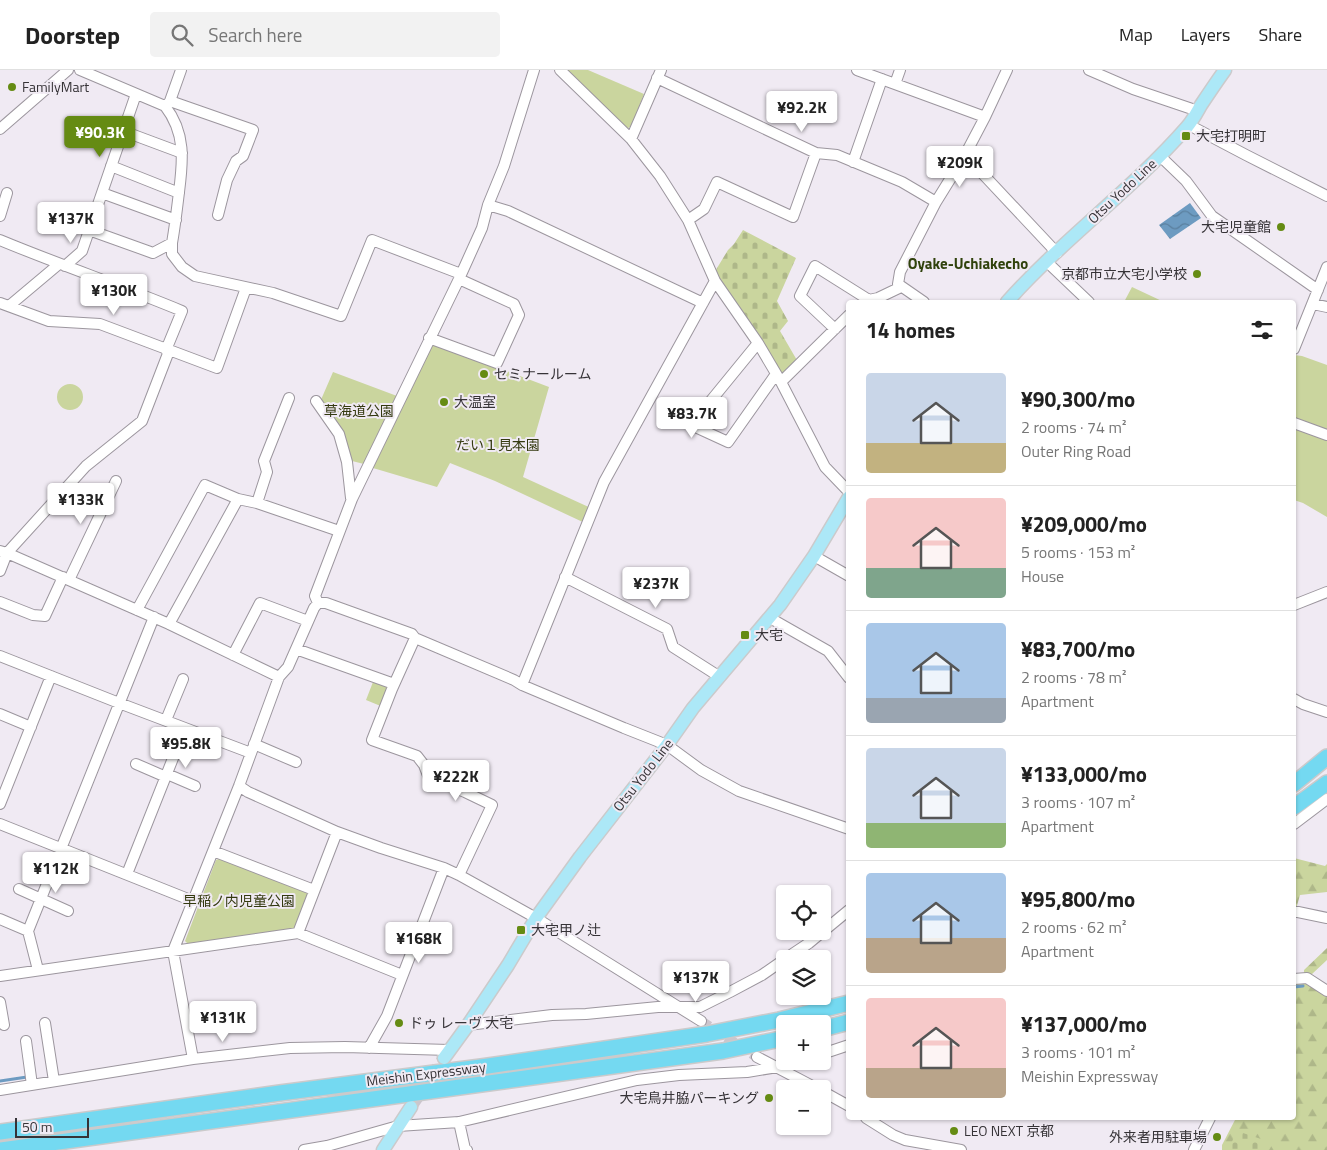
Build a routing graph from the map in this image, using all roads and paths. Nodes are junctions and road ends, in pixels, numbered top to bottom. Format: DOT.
graph roads {
  1 [pos="68,70"];
  2 [pos="80,70"];
  3 [pos="181,70"];
  4 [pos="534,70"];
  5 [pos="560,70"];
  6 [pos="857,70"];
  7 [pos="900,70"];
  8 [pos="1008,70"];
  9 [pos="1089,70"];
  10 [pos="1225,70"];
  11 [pos="659,74"];
  12 [pos="882,79"];
  13 [pos="895,84"];
  14 [pos="136,94"];
  15 [pos="167,104"];
  16 [pos="1198,111"];
  17 [pos="985,117"];
  18 [pos="1189,125"];
  19 [pos="0,130"];
  20 [pos="123,131"];
  21 [pos="631,139"];
  22 [pos="816,153"];
  23 [pos="182,154"];
  24 [pos="965,155"];
  25 [pos="1160,156"];
  26 [pos="853,162"];
  27 [pos="111,166"];
  28 [pos="7,193"];
  29 [pos="102,193"];
  30 [pos="179,193"];
  31 [pos="1327,196"];
  32 [pos="936,202"];
  33 [pos="488,205"];
  34 [pos="218,215"];
  35 [pos="0,216"];
  36 [pos="176,220"];
  37 [pos="688,220"];
  38 [pos="89,230"];
  39 [pos="0,240"];
  40 [pos="172,243"];
  41 [pos="1057,253"];
  42 [pos="1047,262"];
  43 [pos="62,265"];
  44 [pos="1327,267"];
  45 [pos="460,276"];
  46 [pos="715,281"];
  47 [pos="901,286"];
  48 [pos="246,288"];
  49 [pos="1318,290"];
  50 [pos="865,300"];
  51 [pos="870,300"];
  52 [pos="921,300"];
  53 [pos="1009,300"];
  54 [pos="1087,300"];
  55 [pos="703,303"];
  56 [pos="4,304"];
  57 [pos="1312,304"];
  58 [pos="1327,307"];
  59 [pos="846,318"];
  60 [pos="835,328"];
  61 [pos="429,338"];
  62 [pos="758,343"];
  63 [pos="1296,344"];
  64 [pos="167,350"];
  65 [pos="779,378"];
  66 [pos="289,398"];
  67 [pos="316,401"];
  68 [pos="1296,424"];
  69 [pos="1327,435"];
  70 [pos="116,481"];
  71 [pos="846,496"];
  72 [pos="238,499"];
  73 [pos="352,499"];
  74 [pos="846,502"];
  75 [pos="257,503"];
  76 [pos="339,532"];
  77 [pos="4,552"];
  78 [pos="814,556"];
  79 [pos="0,571"];
  80 [pos="846,574"];
  81 [pos="565,577"];
  82 [pos="66,578"];
  83 [pos="1327,592"];
  84 [pos="0,602"];
  85 [pos="318,603"];
  86 [pos="1296,604"];
  87 [pos="137,610"];
  88 [pos="154,617"];
  89 [pos="770,618"];
  90 [pos="308,621"];
  91 [pos="169,624"];
  92 [pos="414,638"];
  93 [pos="296,649"];
  94 [pos="233,655"];
  95 [pos="0,656"];
  96 [pos="846,674"];
  97 [pos="51,676"];
  98 [pos="279,677"];
  99 [pos="720,677"];
  100 [pos="182,679"];
  101 [pos="394,684"];
  102 [pos="522,685"];
  103 [pos="1296,700"];
  104 [pos="119,703"];
  105 [pos="1327,712"];
  106 [pos="0,714"];
  107 [pos="166,720"];
  108 [pos="31,727"];
  109 [pos="185,728"];
  110 [pos="667,744"];
  111 [pos="252,748"];
  112 [pos="1327,757"];
  113 [pos="296,762"];
  114 [pos="136,764"];
  115 [pos="166,776"];
  116 [pos="1296,782"];
  117 [pos="1327,783"];
  118 [pos="195,786"];
  119 [pos="238,786"];
  120 [pos="1327,800"];
  121 [pos="0,804"];
  122 [pos="1296,806"];
  123 [pos="1296,823"];
  124 [pos="0,824"];
  125 [pos="846,828"];
  126 [pos="337,832"];
  127 [pos="61,848"];
  128 [pos="213,850"];
  129 [pos="444,868"];
  130 [pos="127,874"];
  131 [pos="459,875"];
  132 [pos="19,890"];
  133 [pos="314,890"];
  134 [pos="40,899"];
  135 [pos="194,901"];
  136 [pos="68,911"];
  137 [pos="846,912"];
  138 [pos="1296,912"];
  139 [pos="536,918"];
  140 [pos="1327,918"];
  141 [pos="0,919"];
  142 [pos="28,931"];
  143 [pos="298,933"];
  144 [pos="798,950"];
  145 [pos="173,951"];
  146 [pos="776,965"];
  147 [pos="38,970"];
  148 [pos="402,975"];
  149 [pos="0,976"];
  150 [pos="1296,979"];
  151 [pos="1327,991"];
  152 [pos="0,1002"];
  153 [pos="846,1004"];
  154 [pos="677,1007"];
  155 [pos="701,1021"];
  156 [pos="45,1023"];
  157 [pos="846,1023"];
  158 [pos="4,1025"];
  159 [pos="468,1025"];
  160 [pos="831,1027"];
  161 [pos="776,1040"];
  162 [pos="26,1041"];
  163 [pos="846,1045"];
  164 [pos="369,1048"];
  165 [pos="831,1051"];
  166 [pos="446,1054"];
  167 [pos="757,1057"];
  168 [pos="193,1059"];
  169 [pos="776,1067"];
  170 [pos="782,1070"];
  171 [pos="801,1080"];
  172 [pos="54,1082"];
  173 [pos="32,1085"];
  174 [pos="0,1090"];
  175 [pos="831,1095"];
  176 [pos="846,1101"];
  177 [pos="411,1107"];
  178 [pos="869,1120"];
  179 [pos="1209,1120"];
  180 [pos="459,1122"];
  181 [pos="398,1126"];
  182 [pos="0,1132"];
  183 [pos="0,1150"];
  184 [pos="304,1150"];
  185 [pos="383,1150"];
  186 [pos="467,1150"];
  187 [pos="962,1150"];
  188 [pos="1194,1150"];
  1 -- 19 [label="street"];
  2 -- 14 [label="street"];
  3 -- 15 [label="street"];
  4 -- 33 [label="street"];
  5 -- 21 [label="street"];
  6 -- 12 [label="street"];
  7 -- 13 [label="street"];
  8 -- 17 [label="street"];
  9 -- 16 [label="street"];
  10 -- 16 [label="main road, Otsu Yodo Line"];
  11 -- 21 [label="street"];
  11 -- 22 [label="street"];
  12 -- 13 [label="street"];
  12 -- 26 [label="street"];
  13 -- 17 [label="street"];
  14 -- 15 [label="street"];
  14 -- 20 [label="street"];
  15 -- 23 [label="street"];
  15 -- 34 [label="street"];
  16 -- 18 [label="main road, Otsu Yodo Line"];
  17 -- 24 [label="street"];
  18 -- 25 [label="main road, Otsu Yodo Line"];
  18 -- 31 [label="street"];
  20 -- 23 [label="street"];
  20 -- 27 [label="street"];
  21 -- 37 [label="street"];
  22 -- 26 [label="street"];
  22 -- 37 [label="street"];
  23 -- 30 [label="street"];
  24 -- 32 [label="street"];
  24 -- 41 [label="street"];
  25 -- 41 [label="main road, Otsu Yodo Line"];
  25 -- 49 [label="street"];
  26 -- 32 [label="street"];
  27 -- 29 [label="street"];
  27 -- 30 [label="street"];
  28 -- 35 [label="street"];
  29 -- 36 [label="street"];
  29 -- 38 [label="street"];
  30 -- 36 [label="street"];
  32 -- 47 [label="street"];
  33 -- 45 [label="street"];
  33 -- 55 [label="street"];
  36 -- 40 [label="street"];
  37 -- 46 [label="street"];
  38 -- 40 [label="street"];
  38 -- 43 [label="street"];
  39 -- 43 [label="street"];
  40 -- 48 [label="street"];
  41 -- 42 [label="main road, Otsu Yodo Line"];
  42 -- 53 [label="main road, Otsu Yodo Line"];
  42 -- 54 [label="street"];
  43 -- 56 [label="street"];
  43 -- 64 [label="street"];
  44 -- 49 [label="street"];
  45 -- 48 [label="street"];
  45 -- 61 [label="street"];
  45 -- 61 [label="street"];
  46 -- 55 [label="street"];
  46 -- 62 [label="street"];
  47 -- 51 [label="street"];
  47 -- 52 [label="street"];
  48 -- 64 [label="street"];
  49 -- 57 [label="street"];
  50 -- 60 [label="street"];
  55 -- 81 [label="street"];
  56 -- 64 [label="street"];
  57 -- 58 [label="street"];
  57 -- 63 [label="street"];
  59 -- 60 [label="street"];
  60 -- 65 [label="street"];
  61 -- 73 [label="street"];
  62 -- 65 [label="street"];
  62 -- 65 [label="street"];
  64 -- 77 [label="street"];
  65 -- 71 [label="street"];
  66 -- 75 [label="street"];
  67 -- 73 [label="street"];
  68 -- 69 [label="street"];
  70 -- 82 [label="street"];
  72 -- 75 [label="street"];
  72 -- 87 [label="street"];
  72 -- 91 [label="street"];
  73 -- 76 [label="street"];
  74 -- 78 [label="main road, Otsu Yodo Line"];
  75 -- 76 [label="street"];
  76 -- 85 [label="street"];
  77 -- 79 [label="street"];
  77 -- 82 [label="street"];
  78 -- 80 [label="street"];
  78 -- 89 [label="main road, Otsu Yodo Line"];
  81 -- 99 [label="street"];
  81 -- 102 [label="street"];
  82 -- 84 [label="street"];
  82 -- 87 [label="street"];
  83 -- 86 [label="street"];
  85 -- 90 [label="street"];
  85 -- 92 [label="street"];
  87 -- 88 [label="street"];
  88 -- 91 [label="street"];
  88 -- 104 [label="street"];
  89 -- 96 [label="street"];
  89 -- 99 [label="main road, Otsu Yodo Line"];
  90 -- 93 [label="street"];
  90 -- 94 [label="street"];
  91 -- 94 [label="street"];
  92 -- 101 [label="street"];
  92 -- 102 [label="street"];
  93 -- 98 [label="street"];
  93 -- 101 [label="street"];
  94 -- 98 [label="street"];
  95 -- 97 [label="street"];
  97 -- 104 [label="street"];
  97 -- 108 [label="street"];
  98 -- 111 [label="street"];
  99 -- 110 [label="main road, Otsu Yodo Line"];
  100 -- 107 [label="street"];
  101 -- 131 [label="street"];
  102 -- 110 [label="street"];
  103 -- 105 [label="street"];
  104 -- 107 [label="street"];
  104 -- 127 [label="street"];
  106 -- 108 [label="street"];
  107 -- 109 [label="street"];
  108 -- 121 [label="street"];
  109 -- 111 [label="street"];
  109 -- 115 [label="street"];
  110 -- 125 [label="street"];
  110 -- 139 [label="main road, Otsu Yodo Line"];
  111 -- 113 [label="street"];
  111 -- 119 [label="street"];
  112 -- 116 [label="highway"];
  114 -- 115 [label="street"];
  115 -- 118 [label="street"];
  115 -- 130 [label="street"];
  117 -- 122 [label="highway"];
  119 -- 126 [label="street"];
  119 -- 128 [label="street"];
  120 -- 123 [label="street"];
  124 -- 127 [label="street"];
  126 -- 129 [label="street"];
  126 -- 133 [label="street"];
  127 -- 130 [label="street"];
  127 -- 134 [label="street"];
  128 -- 133 [label="street"];
  128 -- 135 [label="street"];
  129 -- 131 [label="street"];
  129 -- 148 [label="street"];
  130 -- 135 [label="street"];
  131 -- 139 [label="street"];
  132 -- 134 [label="street"];
  133 -- 143 [label="street"];
  134 -- 136 [label="street"];
  134 -- 142 [label="street"];
  135 -- 145 [label="street"];
  137 -- 144 [label="street"];
  138 -- 140 [label="street"];
  139 -- 154 [label="street"];
  139 -- 159 [label="main road, Otsu Yodo Line"];
  141 -- 142 [label="street"];
  142 -- 147 [label="street"];
  143 -- 145 [label="street"];
  143 -- 148 [label="street"];
  145 -- 147 [label="street"];
  145 -- 168 [label="street"];
  146 -- 154 [label="street"];
  147 -- 149 [label="street"];
  148 -- 164 [label="street"];
  150 -- 151 [label="street"];
  152 -- 158 [label="street"];
  153 -- 182 [label="highway, Meishin Expressway"];
  154 -- 155 [label="street"];
  154 -- 159 [label="street"];
  156 -- 172 [label="street"];
  157 -- 160 [label="highway"];
  159 -- 166 [label="main road, Otsu Yodo Line"];
  161 -- 183 [label="highway, Meishin Expressway"];
  162 -- 173 [label="street"];
  163 -- 165 [label="street"];
  164 -- 166 [label="street"];
  164 -- 168 [label="street"];
  167 -- 169 [label="street"];
  168 -- 172 [label="street"];
  169 -- 180 [label="street"];
  170 -- 171 [label="street"];
  172 -- 173 [label="street"];
  173 -- 174 [label="street"];
  175 -- 176 [label="street"];
  177 -- 181 [label="main road"];
  178 -- 187 [label="street"];
  179 -- 188 [label="street"];
  180 -- 181 [label="street"];
  180 -- 186 [label="street"];
  181 -- 184 [label="street"];
  181 -- 185 [label="main road"];
}
